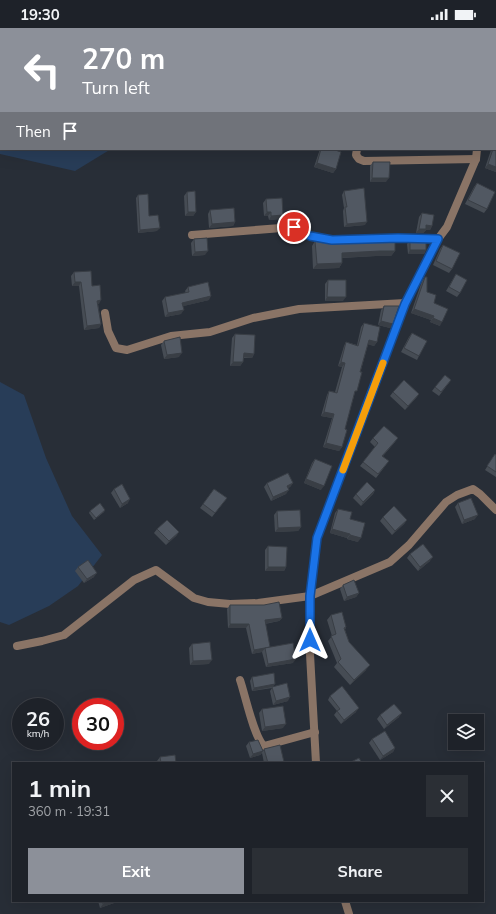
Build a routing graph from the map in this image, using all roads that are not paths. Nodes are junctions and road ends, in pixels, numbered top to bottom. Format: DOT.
graph roads {
  1 [pos="357,150"];
  2 [pos="477,150"];
  3 [pos="476,159"];
  4 [pos="192,235"];
  5 [pos="438,239"];
  6 [pos="405,304"];
  7 [pos="104,313"];
  8 [pos="496,510"];
  9 [pos="310,596"];
  10 [pos="16,646"];
  11 [pos="240,680"];
  12 [pos="315,732"];
  13 [pos="316,762"];
  14 [pos="345,902"];
  15 [pos="349,914"];
  1 -- 3 [label="street"];
  2 -- 3 [label="street"];
  3 -- 5 [label="street"];
  4 -- 5 [label="street"];
  5 -- 6 [label="street"];
  6 -- 7 [label="street"];
  6 -- 9 [label="street"];
  8 -- 9 [label="street"];
  9 -- 10 [label="street"];
  9 -- 12 [label="street"];
  11 -- 12 [label="street"];
  12 -- 13 [label="street"];
  14 -- 15 [label="street"];
}
